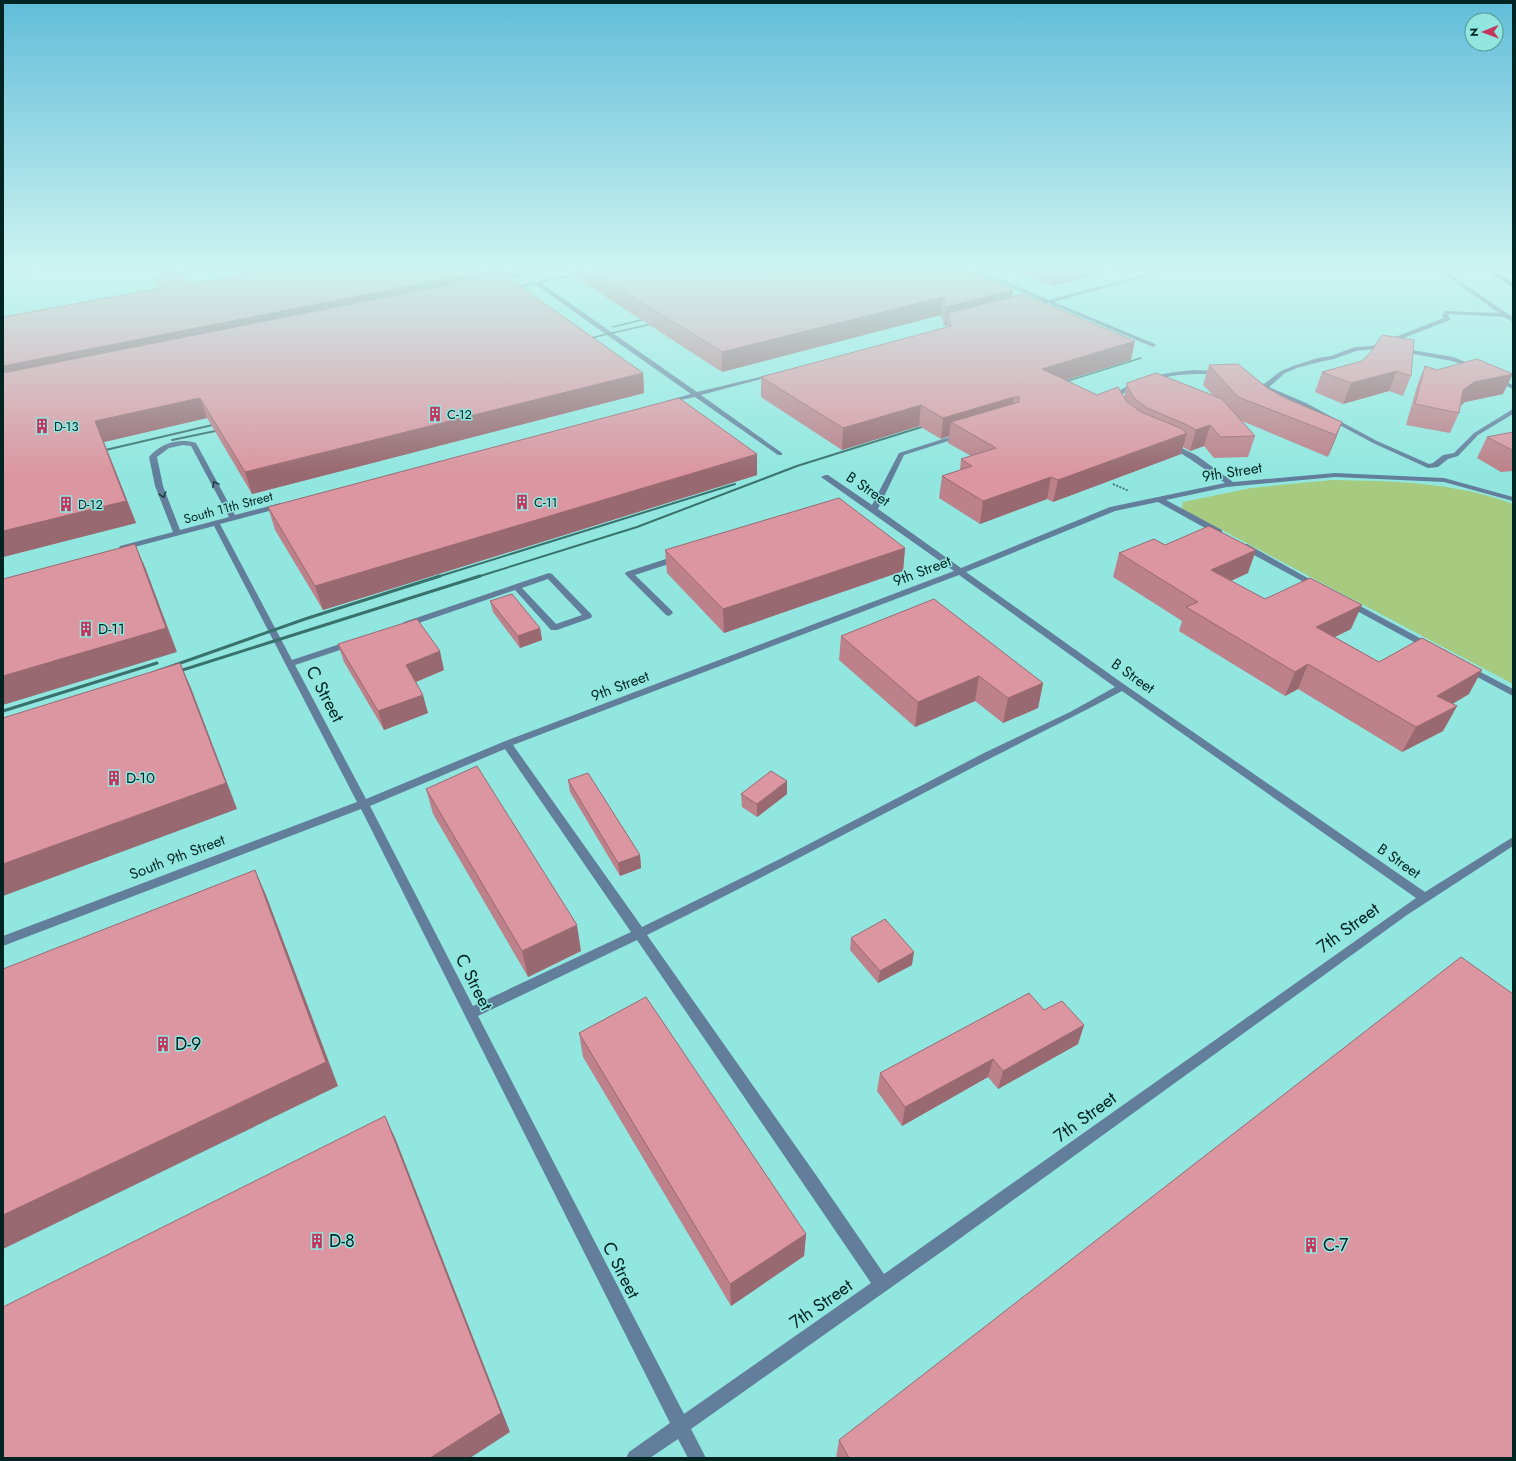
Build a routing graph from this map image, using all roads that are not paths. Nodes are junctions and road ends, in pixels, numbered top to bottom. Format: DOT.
graph roads {
  1 [pos="615,335"];
  2 [pos="1130,335"];
  3 [pos="1406,335"];
  4 [pos="1153,345"];
  5 [pos="1373,348"];
  6 [pos="1480,370"];
  7 [pos="780,372"];
  8 [pos="1224,374"];
  9 [pos="1492,377"];
  10 [pos="1251,381"];
  11 [pos="1265,386"];
  12 [pos="1513,387"];
  13 [pos="694,395"];
  14 [pos="664,403"];
  15 [pos="1118,407"];
  16 [pos="1513,411"];
  17 [pos="968,433"];
  18 [pos="1165,443"];
  19 [pos="780,454"];
  20 [pos="825,478"];
  21 [pos="1232,484"];
  22 [pos="1513,498"];
  23 [pos="1158,499"];
  24 [pos="287,504"];
  25 [pos="874,510"];
  26 [pos="233,518"];
  27 [pos="216,523"];
  28 [pos="178,533"];
  29 [pos="117,549"];
  30 [pos="682,556"];
  31 [pos="959,572"];
  32 [pos="516,587"];
  33 [pos="1324,590"];
  34 [pos="1338,597"];
  35 [pos="669,613"];
  36 [pos="395,628"];
  37 [pos="357,641"];
  38 [pos="1436,651"];
  39 [pos="289,664"];
  40 [pos="1464,666"];
  41 [pos="1122,687"];
  42 [pos="1513,693"];
  43 [pos="507,744"];
  44 [pos="363,803"];
  45 [pos="1513,841"];
  46 [pos="1424,897"];
  47 [pos="639,934"];
  48 [pos="3,941"];
  49 [pos="470,1014"];
  50 [pos="882,1285"];
  51 [pos="680,1426"];
  52 [pos="635,1458"];
  53 [pos="698,1458"];
  1 -- 13 [label="lane"];
  2 -- 4 [label="lane"];
  3 -- 5 [label="lane"];
  5 -- 6 [label="lane"];
  5 -- 11 [label="lane"];
  7 -- 13 [label="lane"];
  8 -- 15 [label="lane"];
  9 -- 12 [label="lane"];
  10 -- 11 [label="lane"];
  11 -- 16 [label="lane"];
  13 -- 14 [label="lane"];
  13 -- 19 [label="lane"];
  17 -- 25 [label="lane"];
  18 -- 21 [label="lane"];
  20 -- 25 [label="lane, B Street"];
  21 -- 22 [label="lane, 9th Street"];
  21 -- 23 [label="lane, 9th Street"];
  23 -- 31 [label="lane, 9th Street"];
  23 -- 33 [label="lane"];
  24 -- 26 [label="lane, South 11th Street"];
  25 -- 31 [label="lane, B Street"];
  26 -- 27 [label="lane, South 11th Street"];
  26 -- 28 [label="lane, one-way"];
  27 -- 28 [label="lane, South 11th Street"];
  27 -- 39 [label="lane, C Street"];
  28 -- 29 [label="lane, South 11th Street"];
  30 -- 35 [label="lane"];
  31 -- 41 [label="lane, B Street"];
  31 -- 43 [label="lane, 9th Street"];
  32 -- 32 [label="lane"];
  32 -- 36 [label="lane"];
  34 -- 38 [label="lane"];
  37 -- 39 [label="lane"];
  39 -- 44 [label="lane, C Street"];
  40 -- 42 [label="lane"];
  41 -- 46 [label="lane, B Street"];
  41 -- 47 [label="lane"];
  43 -- 44 [label="lane, 9th Street"];
  43 -- 47 [label="lane"];
  44 -- 48 [label="lane, South 9th Street"];
  44 -- 49 [label="lane, C Street"];
  45 -- 46 [label="lane, 7th Street"];
  46 -- 50 [label="lane, 7th Street"];
  47 -- 49 [label="lane"];
  47 -- 50 [label="lane"];
  49 -- 51 [label="lane, C Street"];
  50 -- 51 [label="lane, 7th Street"];
  51 -- 52 [label="lane, 7th Street"];
  51 -- 53 [label="lane, C Street"];
}
